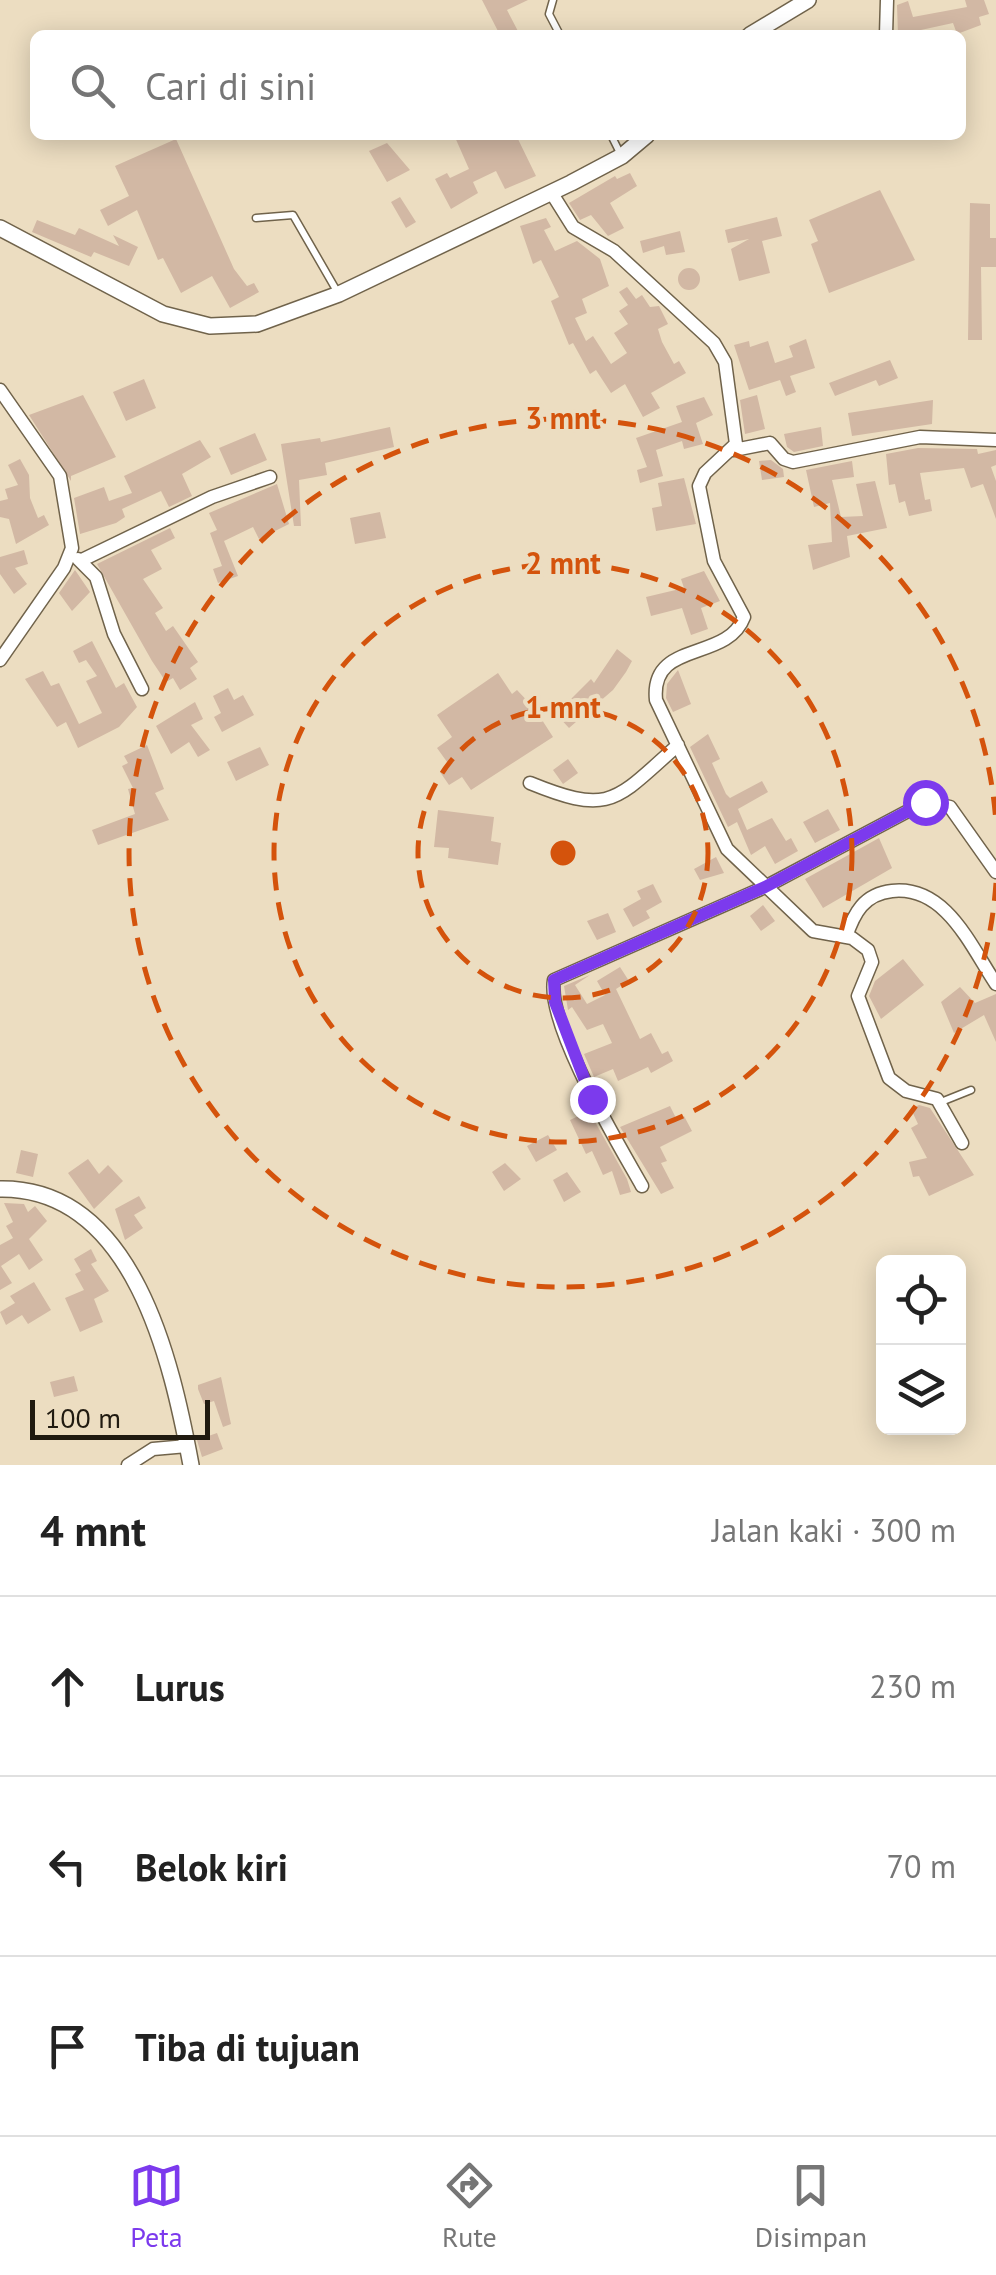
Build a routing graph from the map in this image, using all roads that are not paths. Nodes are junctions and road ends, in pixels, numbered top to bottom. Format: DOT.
graph roads {
  1 [pos="553,0"];
  2 [pos="808,0"];
  3 [pos="886,0"];
  4 [pos="557,30"];
  5 [pos="758,30"];
  6 [pos="886,30"];
  7 [pos="614,140"];
  8 [pos="642,140"];
  9 [pos="622,156"];
  10 [pos="550,192"];
  11 [pos="256,218"];
  12 [pos="0,228"];
  13 [pos="339,294"];
  14 [pos="0,390"];
  15 [pos="996,440"];
  16 [pos="734,450"];
  17 [pos="270,478"];
  18 [pos="77,558"];
  19 [pos="0,660"];
  20 [pos="142,689"];
  21 [pos="678,745"];
  22 [pos="530,783"];
  23 [pos="996,872"];
  24 [pos="765,887"];
  25 [pos="846,937"];
  26 [pos="996,984"];
  27 [pos="971,1090"];
  28 [pos="940,1102"];
  29 [pos="962,1144"];
  30 [pos="642,1186"];
  31 [pos="0,1190"];
  32 [pos="187,1446"];
  33 [pos="128,1465"];
  34 [pos="191,1465"];
  1 -- 4 [label="lane"];
  2 -- 5 [label="street"];
  3 -- 6 [label="street"];
  7 -- 9 [label="lane"];
  8 -- 9 [label="street"];
  9 -- 10 [label="street"];
  10 -- 13 [label="street"];
  10 -- 16 [label="street"];
  11 -- 13 [label="lane"];
  12 -- 13 [label="street"];
  14 -- 18 [label="street"];
  15 -- 16 [label="street"];
  16 -- 21 [label="street"];
  17 -- 18 [label="street"];
  18 -- 19 [label="street"];
  18 -- 20 [label="street"];
  21 -- 22 [label="street"];
  21 -- 24 [label="street"];
  23 -- 24 [label="street"];
  24 -- 25 [label="street"];
  24 -- 30 [label="street"];
  25 -- 26 [label="street"];
  25 -- 28 [label="street"];
  27 -- 28 [label="lane"];
  28 -- 29 [label="street"];
  31 -- 32 [label="street"];
  32 -- 33 [label="street"];
  32 -- 34 [label="street"];
}
